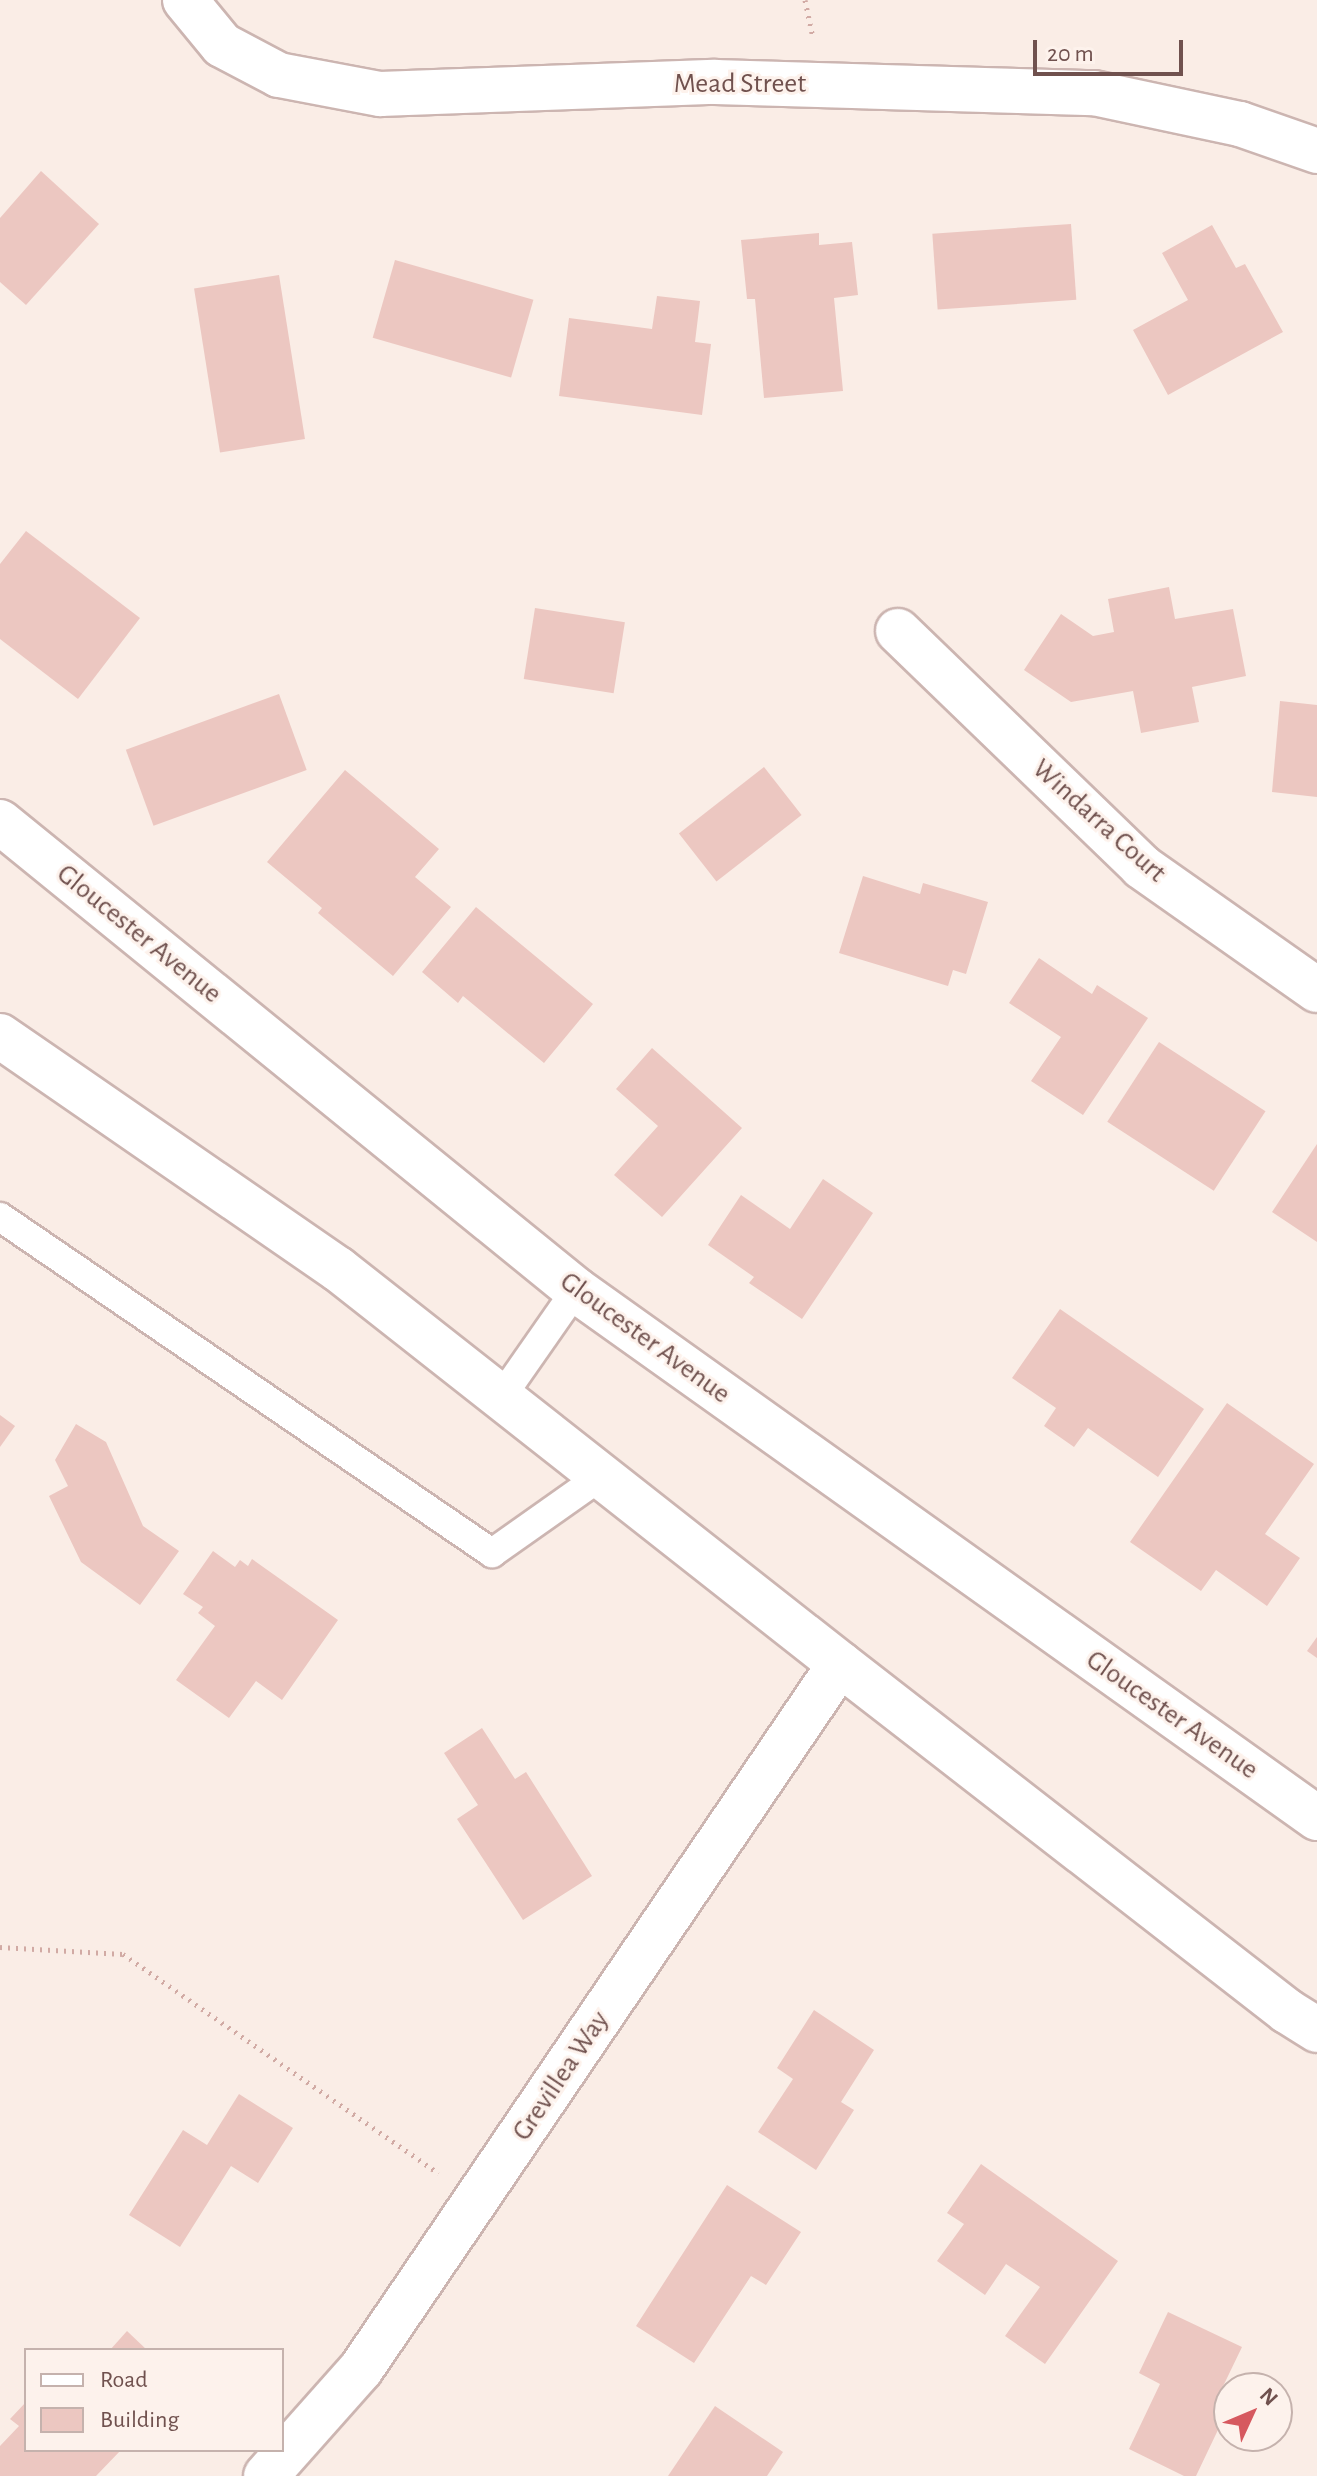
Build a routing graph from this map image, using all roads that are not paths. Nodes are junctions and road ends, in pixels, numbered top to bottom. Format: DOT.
graph roads {
  1 [pos="185,0"];
  2 [pos="1317,151"];
  3 [pos="898,631"];
  4 [pos="0,822"];
  5 [pos="1317,990"];
  6 [pos="0,1036"];
  7 [pos="0,1217"];
  8 [pos="576,1290"];
  9 [pos="502,1396"];
  10 [pos="601,1476"];
  11 [pos="840,1664"];
  12 [pos="1317,1818"];
  13 [pos="1317,2030"];
  14 [pos="266,2476"];
  1 -- 2 [label="street, Mead Street"];
  3 -- 5 [label="street, Windarra Court"];
  4 -- 8 [label="street, Gloucester Avenue"];
  6 -- 9 [label="street"];
  7 -- 10 [label="lane"];
  8 -- 9 [label="lane"];
  8 -- 12 [label="street, Gloucester Avenue"];
  9 -- 10 [label="street"];
  10 -- 11 [label="street"];
  11 -- 13 [label="street"];
  11 -- 14 [label="street, Grevillea Way"];
}
